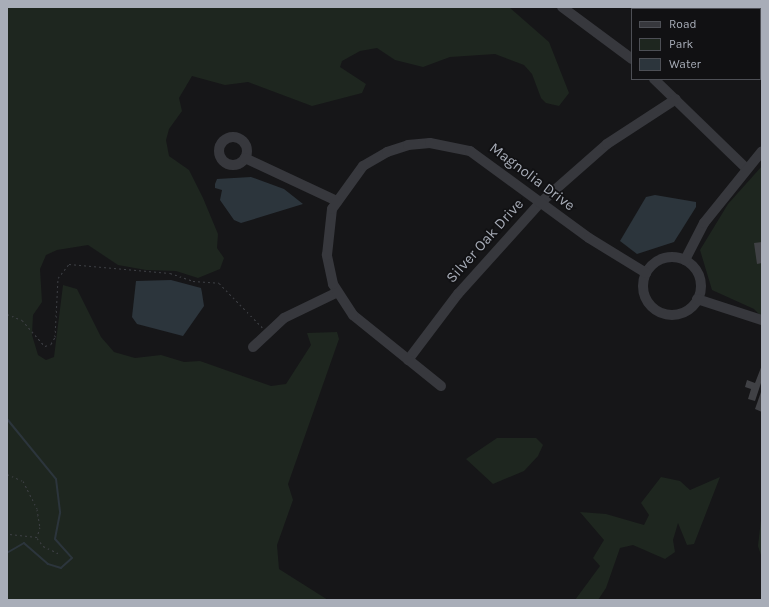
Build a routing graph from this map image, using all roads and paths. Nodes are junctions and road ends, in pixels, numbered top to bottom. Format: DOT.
graph roads {
  1 [pos="562,7"];
  2 [pos="631,58"];
  3 [pos="655,80"];
  4 [pos="676,99"];
  5 [pos="762,151"];
  6 [pos="245,158"];
  7 [pos="747,169"];
  8 [pos="337,201"];
  9 [pos="540,203"];
  10 [pos="685,260"];
  11 [pos="646,272"];
  12 [pos="336,293"];
  13 [pos="697,299"];
  14 [pos="7,314"];
  15 [pos="762,320"];
  16 [pos="267,334"];
  17 [pos="253,347"];
  18 [pos="408,360"];
  19 [pos="441,386"];
  20 [pos="7,474"];
  21 [pos="7,534"];
  22 [pos="37,537"];
  23 [pos="58,553"];
  1 -- 2 [label="street"];
  3 -- 4 [label="street"];
  4 -- 7 [label="street"];
  4 -- 9 [label="street, Silver Oak Drive"];
  5 -- 7 [label="street"];
  6 -- 8 [label="street"];
  7 -- 10 [label="street"];
  8 -- 9 [label="street, Magnolia Drive"];
  8 -- 12 [label="street, Magnolia Drive"];
  9 -- 11 [label="street, Magnolia Drive"];
  9 -- 18 [label="street, Silver Oak Drive"];
  10 -- 11 [label="street"];
  10 -- 13 [label="street"];
  11 -- 13 [label="street"];
  12 -- 16 [label="street"];
  12 -- 18 [label="street, Magnolia Drive"];
  13 -- 15 [label="street"];
  14 -- 16 [label="path"];
  16 -- 17 [label="street"];
  18 -- 19 [label="street, Magnolia Drive"];
  20 -- 22 [label="path"];
  21 -- 22 [label="path"];
  22 -- 23 [label="path"];
}
